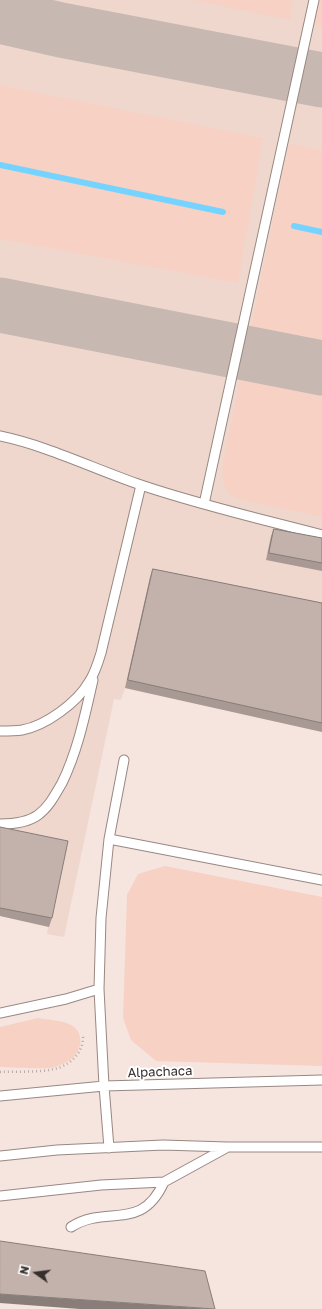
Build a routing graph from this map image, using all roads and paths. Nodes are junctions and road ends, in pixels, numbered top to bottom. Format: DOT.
graph roads {
  1 [pos="314,0"];
  2 [pos="0,436"];
  3 [pos="141,485"];
  4 [pos="204,504"];
  5 [pos="322,535"];
  6 [pos="96,669"];
  7 [pos="0,731"];
  8 [pos="124,760"];
  9 [pos="0,824"];
  10 [pos="110,840"];
  11 [pos="322,880"];
  12 [pos="99,989"];
  13 [pos="0,1013"];
  14 [pos="82,1036"];
  15 [pos="0,1072"];
  16 [pos="322,1080"];
  17 [pos="104,1086"];
  18 [pos="0,1096"];
  19 [pos="227,1147"];
  20 [pos="322,1147"];
  21 [pos="109,1148"];
  22 [pos="0,1156"];
  23 [pos="164,1182"];
  24 [pos="0,1196"];
  25 [pos="71,1227"];
  1 -- 4 [label="lane"];
  2 -- 3 [label="lane"];
  3 -- 4 [label="lane"];
  3 -- 6 [label="lane"];
  4 -- 5 [label="lane"];
  6 -- 7 [label="lane"];
  6 -- 9 [label="lane"];
  8 -- 10 [label="lane"];
  10 -- 11 [label="lane"];
  10 -- 12 [label="lane"];
  12 -- 13 [label="lane"];
  12 -- 17 [label="lane"];
  14 -- 15 [label="path"];
  16 -- 17 [label="lane, Alpachaca"];
  17 -- 18 [label="lane, Alpachaca"];
  17 -- 21 [label="lane"];
  19 -- 20 [label="lane"];
  19 -- 21 [label="lane"];
  19 -- 23 [label="lane"];
  21 -- 22 [label="lane"];
  23 -- 24 [label="lane"];
  23 -- 25 [label="lane"];
}
